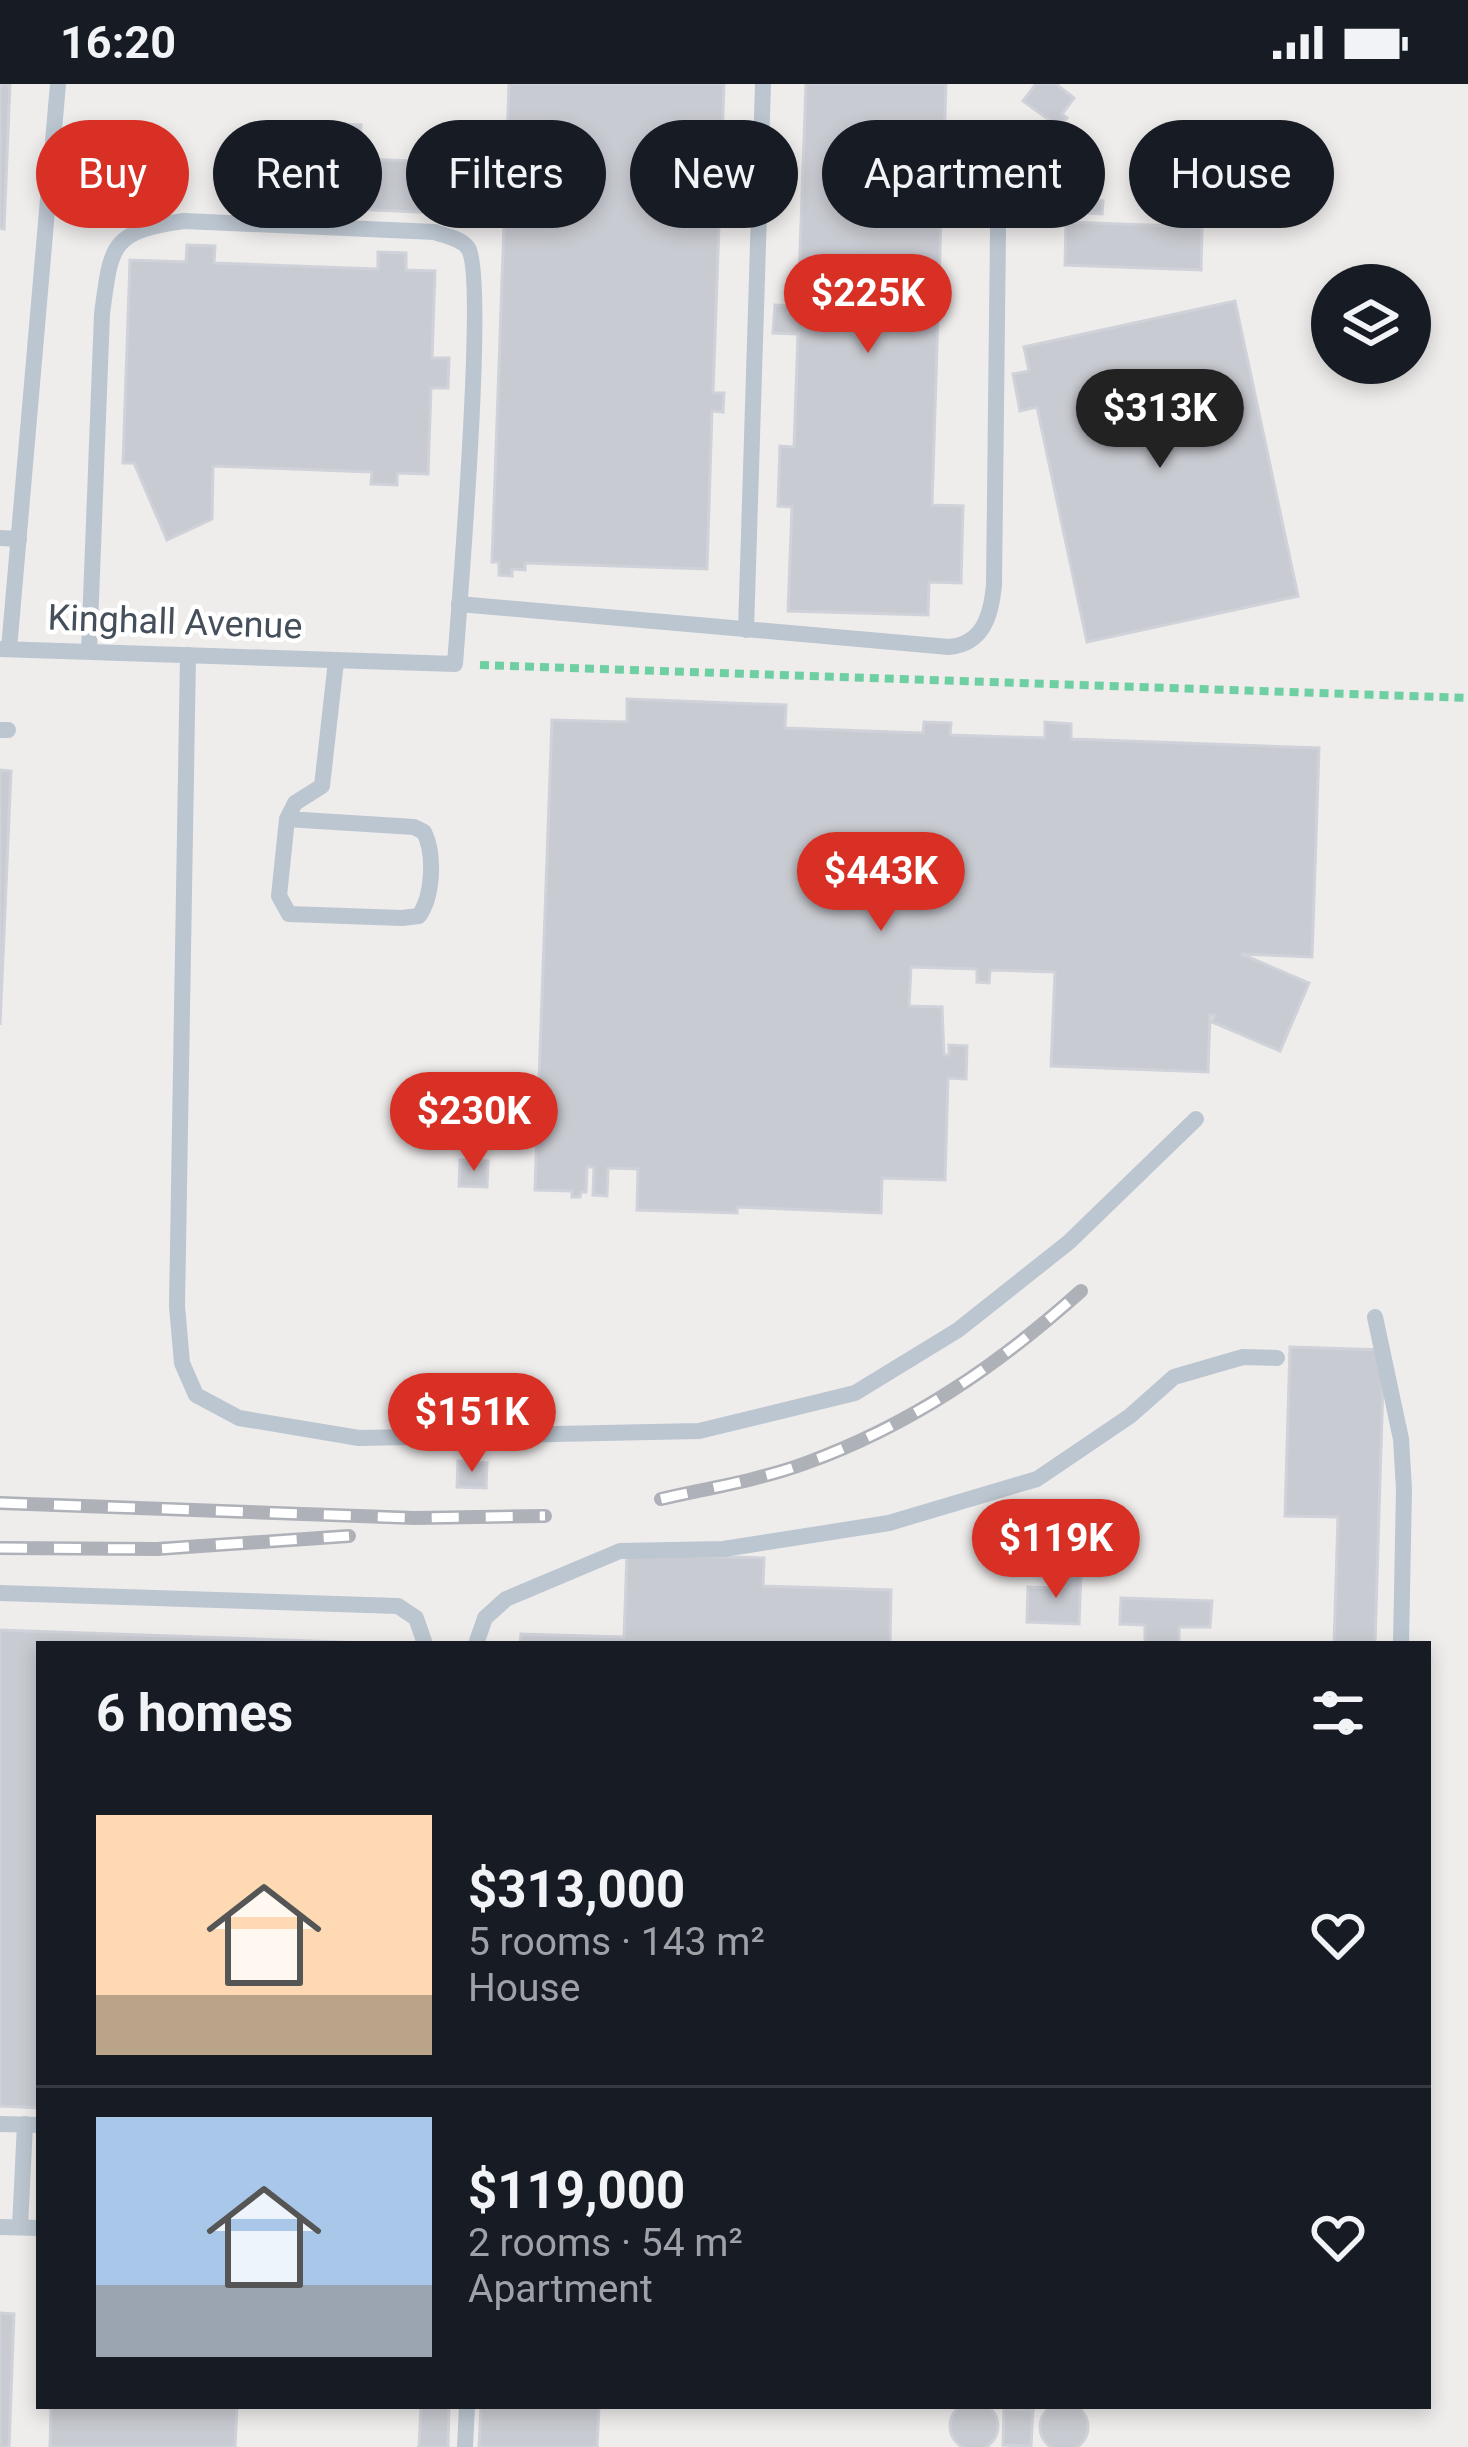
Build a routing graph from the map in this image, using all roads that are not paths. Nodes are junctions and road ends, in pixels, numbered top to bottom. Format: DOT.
graph roads {
  1 [pos="58,84"];
  2 [pos="763,84"];
  3 [pos="998,228"];
  4 [pos="9,538"];
  5 [pos="459,604"];
  6 [pos="746,630"];
  7 [pos="4,649"];
  8 [pos="89,651"];
  9 [pos="188,655"];
  10 [pos="341,661"];
  11 [pos="287,818"];
  12 [pos="1196,1119"];
  13 [pos="1375,1317"];
  14 [pos="1277,1358"];
  15 [pos="0,1594"];
  16 [pos="424,1641"];
  17 [pos="477,1641"];
  18 [pos="1401,1641"];
  19 [pos="0,2124"];
  20 [pos="32,2125"];
  21 [pos="0,2227"];
  22 [pos="20,2227"];
  23 [pos="36,2228"];
  24 [pos="466,2409"];
  25 [pos="465,2447"];
  1 -- 4 [label="lane"];
  2 -- 6 [label="lane"];
  3 -- 6 [label="lane"];
  4 -- 7 [label="lane"];
  5 -- 6 [label="lane"];
  5 -- 8 [label="lane"];
  5 -- 10 [label="lane, Kinghall Avenue"];
  7 -- 8 [label="lane, Kinghall Avenue"];
  8 -- 9 [label="lane, Kinghall Avenue"];
  9 -- 10 [label="lane, Kinghall Avenue"];
  9 -- 12 [label="lane"];
  10 -- 11 [label="lane"];
  11 -- 11 [label="lane"];
  13 -- 18 [label="lane"];
  14 -- 17 [label="lane"];
  15 -- 16 [label="lane"];
  19 -- 20 [label="lane"];
  20 -- 22 [label="lane"];
  21 -- 22 [label="lane"];
  22 -- 23 [label="lane"];
  24 -- 25 [label="lane"];
}
